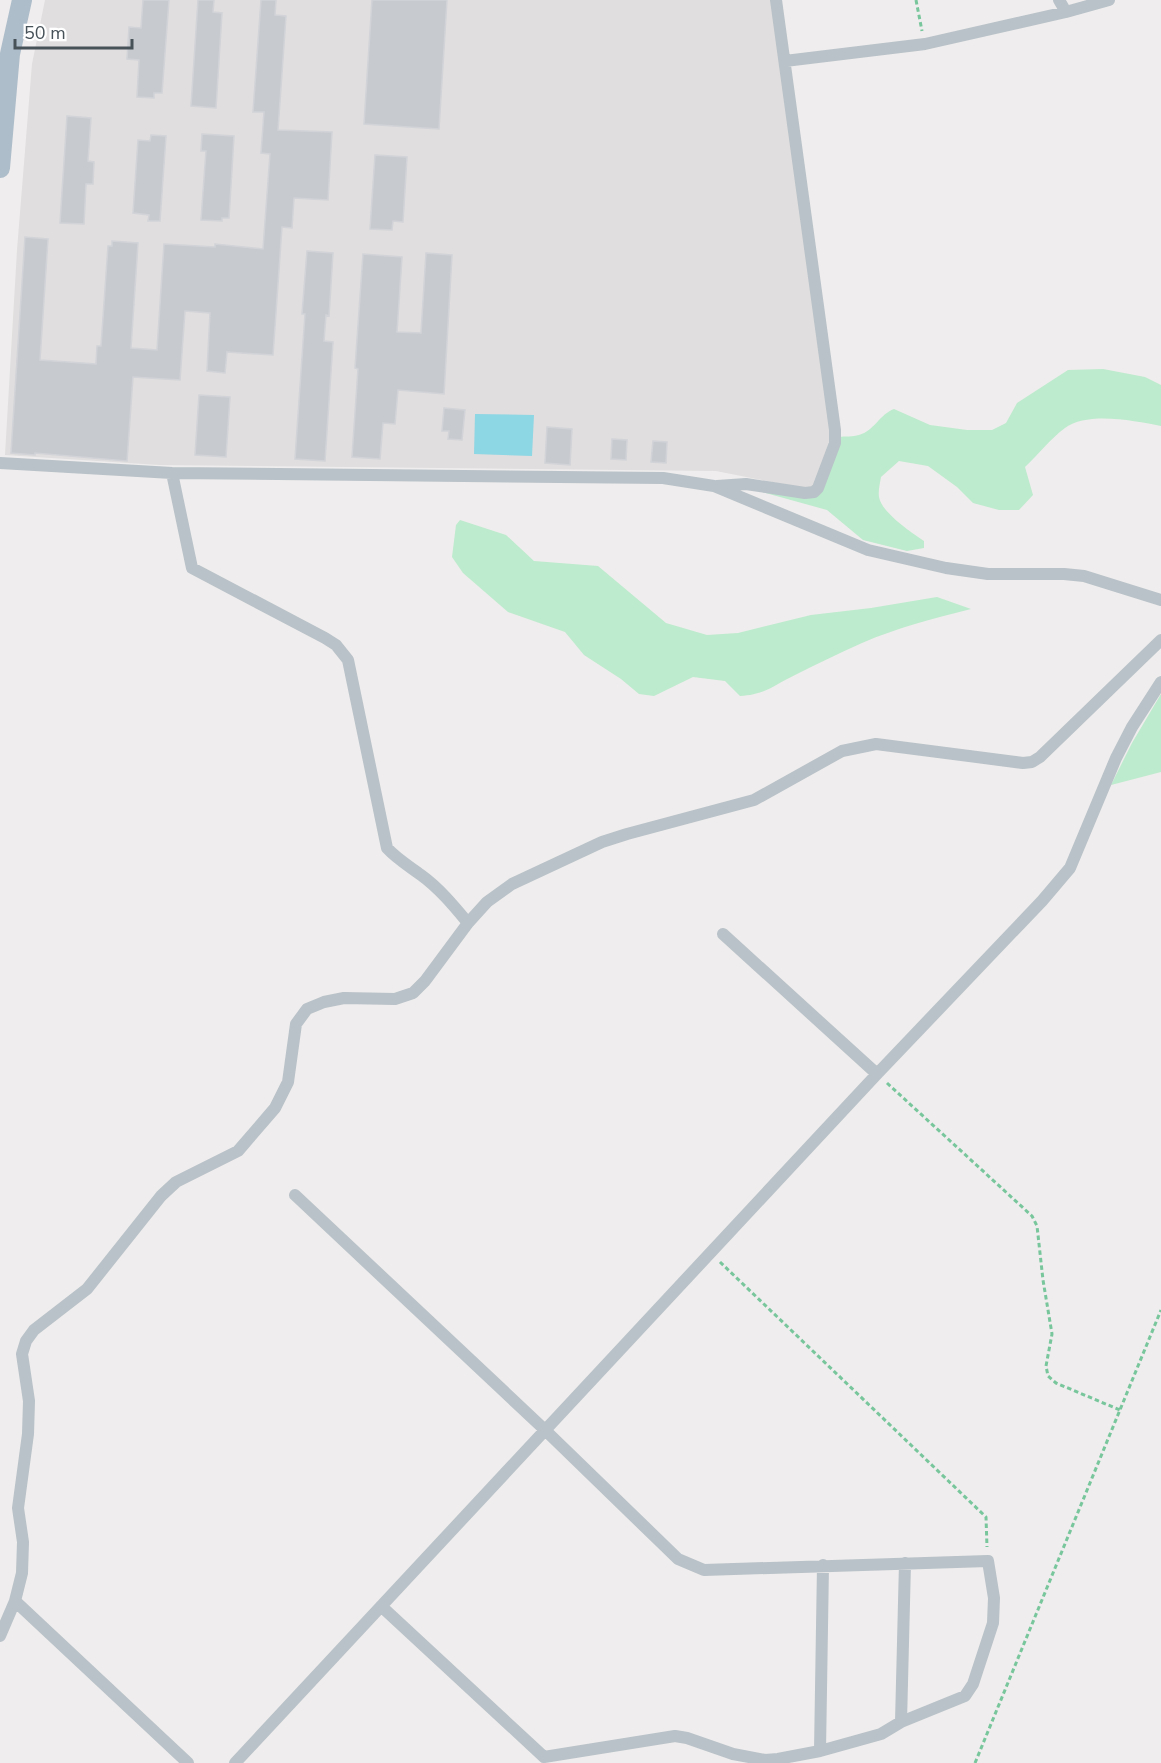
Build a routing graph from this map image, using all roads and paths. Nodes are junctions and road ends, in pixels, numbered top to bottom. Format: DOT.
graph roads {
  1 [pos="22,0"];
  2 [pos="776,0"];
  3 [pos="916,0"];
  4 [pos="1059,0"];
  5 [pos="1109,0"];
  6 [pos="1066,12"];
  7 [pos="925,44"];
  8 [pos="785,61"];
  9 [pos="1,136"];
  10 [pos="0,168"];
  11 [pos="0,463"];
  12 [pos="172,473"];
  13 [pos="714,486"];
  14 [pos="1161,600"];
  15 [pos="1161,640"];
  16 [pos="1161,682"];
  17 [pos="468,923"];
  18 [pos="723,934"];
  19 [pos="877,1074"];
  20 [pos="295,1195"];
  21 [pos="710,1252"];
  22 [pos="1161,1310"];
  23 [pos="1120,1410"];
  24 [pos="545,1430"];
  25 [pos="988,1561"];
  26 [pos="905,1563"];
  27 [pos="823,1565"];
  28 [pos="15,1601"];
  29 [pos="381,1606"];
  30 [pos="0,1636"];
  31 [pos="901,1722"];
  32 [pos="820,1751"];
  33 [pos="544,1760"];
  34 [pos="188,1763"];
  35 [pos="235,1763"];
  36 [pos="975,1763"];
  1 -- 9 [label="main road"];
  2 -- 8 [label="street"];
  3 -- 7 [label="path"];
  4 -- 6 [label="street"];
  5 -- 6 [label="street"];
  6 -- 7 [label="street"];
  7 -- 8 [label="street"];
  8 -- 13 [label="street"];
  9 -- 10 [label="main road"];
  11 -- 12 [label="street"];
  12 -- 13 [label="street"];
  12 -- 17 [label="street"];
  13 -- 14 [label="street"];
  15 -- 17 [label="street"];
  16 -- 19 [label="street"];
  17 -- 28 [label="street"];
  18 -- 19 [label="street"];
  19 -- 21 [label="street"];
  19 -- 23 [label="path"];
  20 -- 24 [label="street"];
  21 -- 24 [label="street"];
  21 -- 25 [label="path"];
  22 -- 23 [label="path"];
  23 -- 36 [label="path"];
  24 -- 27 [label="street"];
  24 -- 29 [label="street"];
  25 -- 26 [label="street"];
  25 -- 31 [label="street"];
  26 -- 27 [label="street"];
  26 -- 31 [label="street"];
  27 -- 32 [label="street"];
  28 -- 30 [label="street"];
  28 -- 34 [label="street"];
  29 -- 33 [label="street"];
  29 -- 35 [label="street"];
  31 -- 32 [label="street"];
  32 -- 33 [label="street"];
}
